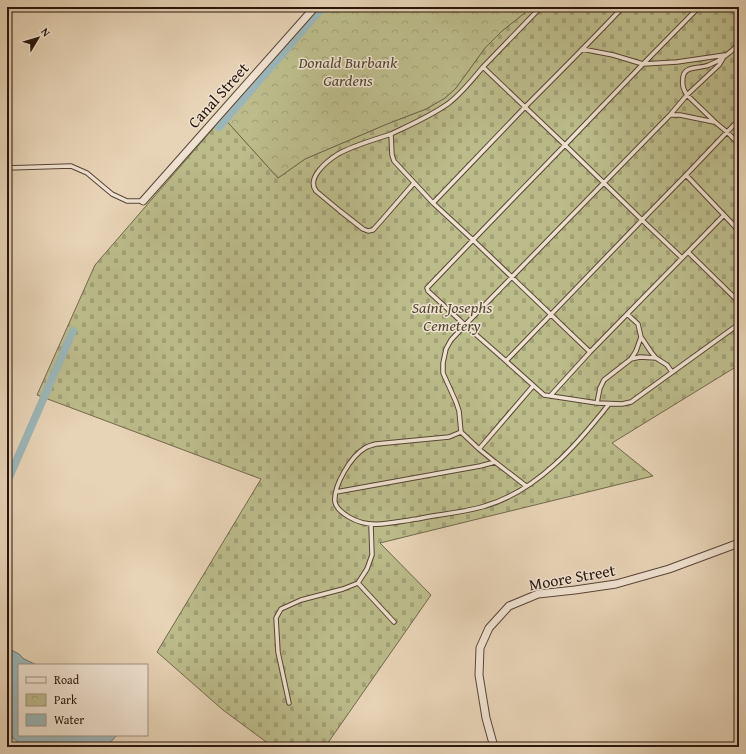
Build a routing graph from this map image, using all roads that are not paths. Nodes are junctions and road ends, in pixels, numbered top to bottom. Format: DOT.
graph roads {
  1 [pos="315,7"];
  2 [pos="541,7"];
  3 [pos="623,7"];
  4 [pos="699,7"];
  5 [pos="739,44"];
  6 [pos="582,49"];
  7 [pos="725,55"];
  8 [pos="643,64"];
  9 [pos="483,67"];
  10 [pos="687,95"];
  11 [pos="525,108"];
  12 [pos="670,115"];
  13 [pos="739,120"];
  14 [pos="714,122"];
  15 [pos="727,132"];
  16 [pos="391,134"];
  17 [pos="739,144"];
  18 [pos="564,146"];
  19 [pos="7,168"];
  20 [pos="686,175"];
  21 [pos="414,183"];
  22 [pos="604,183"];
  23 [pos="143,201"];
  24 [pos="434,203"];
  25 [pos="724,215"];
  26 [pos="642,220"];
  27 [pos="739,231"];
  28 [pos="473,240"];
  29 [pos="688,252"];
  30 [pos="682,258"];
  31 [pos="511,277"];
  32 [pos="739,302"];
  33 [pos="627,314"];
  34 [pos="551,316"];
  35 [pos="739,324"];
  36 [pos="465,326"];
  37 [pos="641,337"];
  38 [pos="590,352"];
  39 [pos="656,358"];
  40 [pos="631,359"];
  41 [pos="506,361"];
  42 [pos="672,372"];
  43 [pos="533,386"];
  44 [pos="550,396"];
  45 [pos="597,403"];
  46 [pos="609,404"];
  47 [pos="461,432"];
  48 [pos="479,449"];
  49 [pos="495,462"];
  50 [pos="526,486"];
  51 [pos="336,492"];
  52 [pos="371,525"];
  53 [pos="739,543"];
  54 [pos="358,583"];
  55 [pos="394,622"];
  56 [pos="289,703"];
  57 [pos="494,747"];
  1 -- 23 [label="street, Canal Street"];
  2 -- 9 [label="lane"];
  3 -- 6 [label="lane"];
  4 -- 8 [label="lane"];
  5 -- 7 [label="lane"];
  6 -- 8 [label="lane"];
  6 -- 11 [label="lane"];
  7 -- 8 [label="lane"];
  7 -- 10 [label="lane"];
  7 -- 10 [label="lane"];
  8 -- 18 [label="lane"];
  9 -- 11 [label="lane"];
  9 -- 16 [label="lane"];
  10 -- 12 [label="lane"];
  10 -- 14 [label="lane"];
  11 -- 18 [label="lane"];
  11 -- 24 [label="lane"];
  12 -- 14 [label="lane"];
  12 -- 22 [label="lane"];
  13 -- 15 [label="lane"];
  14 -- 15 [label="lane"];
  15 -- 17 [label="lane"];
  15 -- 20 [label="lane"];
  16 -- 21 [label="lane"];
  16 -- 21 [label="lane"];
  18 -- 22 [label="lane"];
  18 -- 28 [label="lane"];
  19 -- 23 [label="lane"];
  20 -- 25 [label="lane"];
  20 -- 26 [label="lane"];
  21 -- 24 [label="lane"];
  22 -- 26 [label="lane"];
  22 -- 31 [label="lane"];
  24 -- 28 [label="lane"];
  25 -- 27 [label="lane"];
  25 -- 29 [label="lane"];
  26 -- 30 [label="lane"];
  26 -- 34 [label="lane"];
  28 -- 31 [label="lane"];
  28 -- 36 [label="lane"];
  29 -- 30 [label="lane"];
  29 -- 32 [label="lane"];
  30 -- 33 [label="lane"];
  31 -- 34 [label="lane"];
  31 -- 36 [label="lane"];
  33 -- 37 [label="lane"];
  33 -- 38 [label="lane"];
  34 -- 38 [label="lane"];
  34 -- 41 [label="lane"];
  35 -- 42 [label="lane"];
  36 -- 41 [label="lane"];
  36 -- 47 [label="lane"];
  37 -- 39 [label="lane"];
  37 -- 40 [label="lane"];
  38 -- 44 [label="lane"];
  39 -- 40 [label="lane"];
  39 -- 42 [label="lane"];
  40 -- 45 [label="lane"];
  41 -- 43 [label="lane"];
  42 -- 46 [label="lane"];
  43 -- 44 [label="lane"];
  43 -- 48 [label="lane"];
  44 -- 45 [label="lane"];
  45 -- 46 [label="lane"];
  46 -- 50 [label="lane"];
  47 -- 48 [label="lane"];
  47 -- 51 [label="lane"];
  48 -- 49 [label="lane"];
  49 -- 50 [label="lane"];
  49 -- 51 [label="lane"];
  50 -- 52 [label="lane"];
  51 -- 52 [label="lane"];
  52 -- 54 [label="lane"];
  53 -- 57 [label="street, Moore Street"];
  54 -- 55 [label="lane"];
  54 -- 56 [label="lane"];
}
